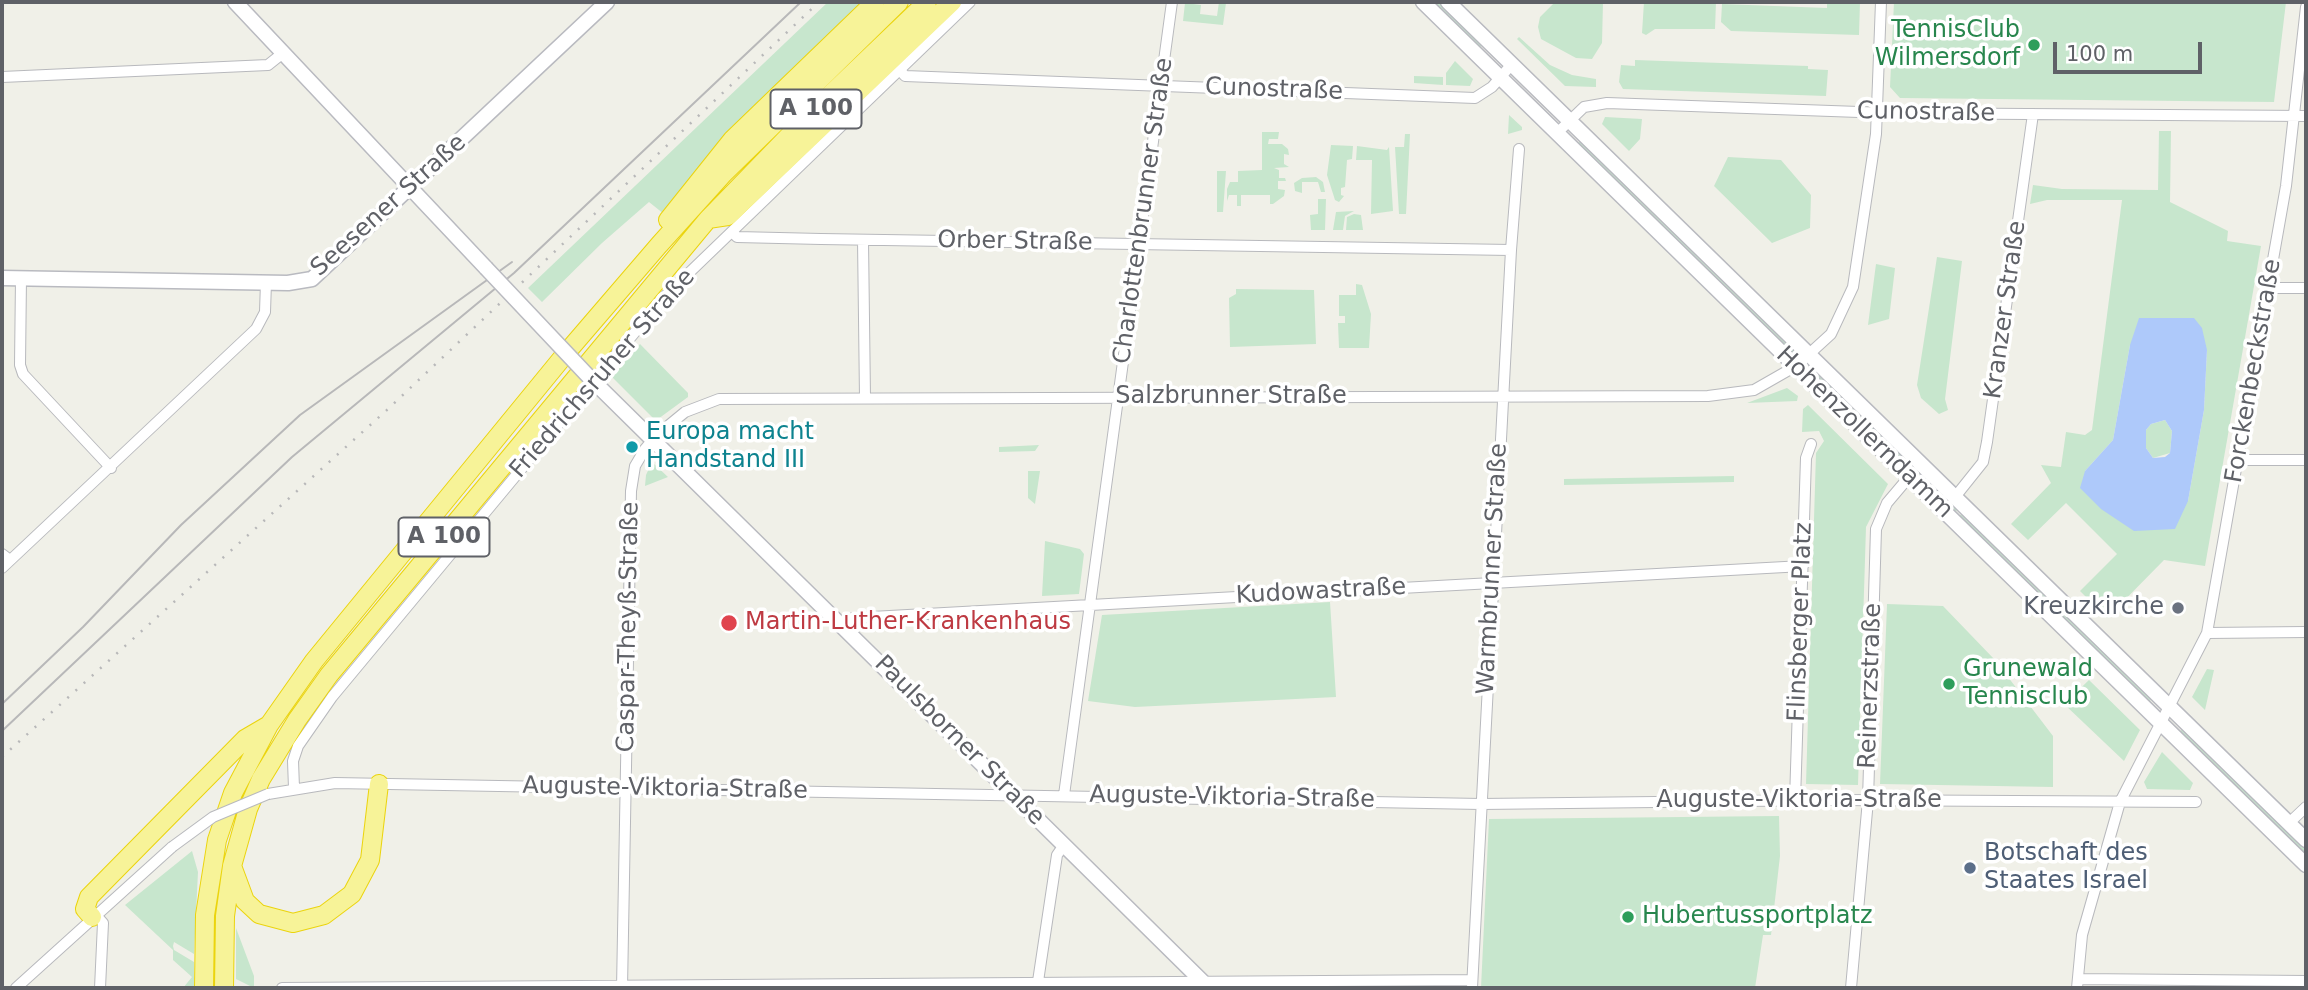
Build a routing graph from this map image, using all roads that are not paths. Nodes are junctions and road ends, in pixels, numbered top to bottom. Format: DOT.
graph roads {
  1 [pos="235,2"];
  2 [pos="607,2"];
  3 [pos="875,2"];
  4 [pos="899,2"];
  5 [pos="927,2"];
  6 [pos="952,2"];
  7 [pos="970,2"];
  8 [pos="1172,2"];
  9 [pos="1423,2"];
  10 [pos="1448,2"];
  11 [pos="1881,2"];
  12 [pos="2306,7"];
  13 [pos="283,53"];
  14 [pos="1512,64"];
  15 [pos="900,70"];
  16 [pos="2,77"];
  17 [pos="1500,78"];
  18 [pos="1160,86"];
  19 [pos="1877,113"];
  20 [pos="2033,114"];
  21 [pos="2306,116"];
  22 [pos="2292,117"];
  23 [pos="1570,120"];
  24 [pos="1558,132"];
  25 [pos="1519,149"];
  26 [pos="410,189"];
  27 [pos="708,219"];
  28 [pos="732,232"];
  29 [pos="863,240"];
  30 [pos="1139,244"];
  31 [pos="659,245"];
  32 [pos="1511,250"];
  33 [pos="2,278"];
  34 [pos="22,278"];
  35 [pos="267,282"];
  36 [pos="2268,288"];
  37 [pos="2306,289"];
  38 [pos="1810,355"];
  39 [pos="1796,366"];
  40 [pos="591,379"];
  41 [pos="1503,395"];
  42 [pos="865,398"];
  43 [pos="1118,398"];
  44 [pos="653,439"];
  45 [pos="1811,444"];
  46 [pos="2239,460"];
  47 [pos="2306,460"];
  48 [pos="111,468"];
  49 [pos="1909,477"];
  50 [pos="1955,497"];
  51 [pos="6,557"];
  52 [pos="1803,566"];
  53 [pos="2,568"];
  54 [pos="1493,583"];
  55 [pos="1089,605"];
  56 [pos="844,628"];
  57 [pos="2306,632"];
  58 [pos="2207,633"];
  59 [pos="2168,705"];
  60 [pos="2160,722"];
  61 [pos="269,725"];
  62 [pos="379,784"];
  63 [pos="294,788"];
  64 [pos="625,788"];
  65 [pos="1013,794"];
  66 [pos="1064,794"];
  67 [pos="1795,800"];
  68 [pos="1868,800"];
  69 [pos="2120,802"];
  70 [pos="2196,802"];
  71 [pos="1481,804"];
  72 [pos="2306,807"];
  73 [pos="2289,823"];
  74 [pos="2306,840"];
  75 [pos="1064,845"];
  76 [pos="2306,865"];
  77 [pos="232,866"];
  78 [pos="94,915"];
  79 [pos="2306,981"];
  80 [pos="1472,984"];
  81 [pos="2078,984"];
  82 [pos="1206,985"];
  83 [pos="622,986"];
  84 [pos="1038,986"];
  85 [pos="16,988"];
  86 [pos="100,988"];
  87 [pos="204,988"];
  88 [pos="224,988"];
  89 [pos="282,988"];
  90 [pos="1851,988"];
  1 -- 13 [label="main road"];
  2 -- 26 [label="main road, Seesener Straße"];
  3 -- 31 [label="highway"];
  4 -- 31 [label="highway, A 100"];
  5 -- 27 [label="highway, A 100"];
  6 -- 27 [label="highway"];
  7 -- 15 [label="street, Friedrichsruher Straße"];
  8 -- 18 [label="street, Charlottenbrunner Straße"];
  9 -- 17 [label="main road, Hohenzollerndamm"];
  10 -- 14 [label="main road, Hohenzollerndamm"];
  11 -- 19 [label="street, Salzbrunner Straße"];
  12 -- 22 [label="street, Forckenbeckstraße"];
  13 -- 16 [label="street"];
  13 -- 26 [label="main road"];
  14 -- 17 [label="street, Cunostraße"];
  14 -- 23 [label="main road, Hohenzollerndamm"];
  15 -- 18 [label="street, Cunostraße"];
  15 -- 28 [label="street, Friedrichsruher Straße"];
  17 -- 18 [label="street, Cunostraße"];
  17 -- 24 [label="main road, Hohenzollerndamm"];
  18 -- 30 [label="street, Charlottenbrunner Straße"];
  19 -- 20 [label="street, Cunostraße"];
  19 -- 23 [label="street, Cunostraße"];
  19 -- 38 [label="street, Salzbrunner Straße"];
  20 -- 22 [label="street, Cunostraße"];
  20 -- 50 [label="street, Kranzer Straße"];
  21 -- 22 [label="street, Cunostraße"];
  22 -- 36 [label="street, Forckenbeckstraße"];
  23 -- 24 [label="street, Cunostraße"];
  23 -- 38 [label="main road, Hohenzollerndamm"];
  24 -- 39 [label="main road, Hohenzollerndamm"];
  25 -- 32 [label="street, Warmbrunner Straße"];
  26 -- 35 [label="main road, Seesener Straße"];
  26 -- 40 [label="main road, Paulsborner Straße, bridge"];
  27 -- 77 [label="highway, A 100"];
  28 -- 29 [label="street, Orber Straße"];
  28 -- 40 [label="street, Friedrichsruher Straße"];
  29 -- 30 [label="street, Orber Straße"];
  29 -- 42 [label="street"];
  30 -- 32 [label="street, Orber Straße"];
  30 -- 43 [label="street, Charlottenbrunner Straße"];
  31 -- 61 [label="highway, A 100"];
  32 -- 41 [label="street, Warmbrunner Straße"];
  33 -- 34 [label="main road, Seesener Straße"];
  34 -- 35 [label="main road, Seesener Straße"];
  34 -- 48 [label="street"];
  35 -- 48 [label="street"];
  36 -- 37 [label="street"];
  36 -- 46 [label="street, Forckenbeckstraße"];
  38 -- 39 [label="street, Salzbrunner Straße"];
  38 -- 50 [label="main road, Hohenzollerndamm"];
  39 -- 41 [label="street, Salzbrunner Straße"];
  39 -- 49 [label="main road, Hohenzollerndamm"];
  40 -- 44 [label="main road, Paulsborner Straße"];
  40 -- 63 [label="street, Friedrichsruher Straße"];
  41 -- 43 [label="street, Salzbrunner Straße"];
  41 -- 54 [label="street, Warmbrunner Straße"];
  42 -- 43 [label="street, Salzbrunner Straße"];
  42 -- 44 [label="street, Salzbrunner Straße"];
  43 -- 55 [label="street, Charlottenbrunner Straße"];
  44 -- 56 [label="main road, Paulsborner Straße"];
  44 -- 64 [label="street, Caspar-Theyß-Straße"];
  45 -- 52 [label="street, Flinsberger Platz"];
  46 -- 47 [label="street"];
  46 -- 58 [label="street, Forckenbeckstraße"];
  48 -- 51 [label="street"];
  49 -- 60 [label="main road, Hohenzollerndamm"];
  49 -- 68 [label="street, Reinerzstraße"];
  50 -- 59 [label="main road, Hohenzollerndamm"];
  51 -- 53 [label="street"];
  52 -- 54 [label="street, Kudowastraße"];
  52 -- 67 [label="street, Flinsberger Platz"];
  54 -- 55 [label="street, Kudowastraße"];
  54 -- 71 [label="street, Warmbrunner Straße"];
  55 -- 56 [label="street, Kudowastraße"];
  55 -- 66 [label="street, Charlottenbrunner Straße"];
  56 -- 65 [label="main road, Paulsborner Straße"];
  57 -- 58 [label="street"];
  58 -- 59 [label="street, Forckenbeckstraße"];
  59 -- 60 [label="street, Forckenbeckstraße"];
  59 -- 73 [label="main road, Hohenzollerndamm"];
  60 -- 69 [label="street, Forckenbeckstraße"];
  60 -- 76 [label="main road, Hohenzollerndamm"];
  61 -- 78 [label="highway"];
  61 -- 87 [label="highway, A 100"];
  62 -- 63 [label="street, Auguste-Viktoria-Straße"];
  62 -- 64 [label="street, Auguste-Viktoria-Straße"];
  62 -- 77 [label="highway"];
  63 -- 78 [label="street, Auguste-Viktoria-Straße, bridge"];
  64 -- 65 [label="street, Auguste-Viktoria-Straße"];
  64 -- 83 [label="street, Caspar-Theyß-Straße"];
  65 -- 66 [label="street, Auguste-Viktoria-Straße"];
  65 -- 75 [label="main road, Paulsborner Straße"];
  66 -- 71 [label="street, Auguste-Viktoria-Straße"];
  67 -- 68 [label="street, Auguste-Viktoria-Straße"];
  67 -- 71 [label="street, Auguste-Viktoria-Straße"];
  68 -- 69 [label="street, Auguste-Viktoria-Straße"];
  68 -- 90 [label="street, Reinerzstraße"];
  69 -- 70 [label="street, Auguste-Viktoria-Straße"];
  69 -- 81 [label="street, Forckenbeckstraße"];
  71 -- 80 [label="street, Warmbrunner Straße"];
  72 -- 73 [label="street"];
  73 -- 74 [label="main road, Hohenzollerndamm"];
  75 -- 82 [label="main road, Paulsborner Straße"];
  75 -- 84 [label="street"];
  77 -- 88 [label="highway, A 100"];
  78 -- 85 [label="street, Auguste-Viktoria-Straße"];
  78 -- 86 [label="street"];
  79 -- 81 [label="street"];
  80 -- 82 [label="street"];
  82 -- 84 [label="street"];
  83 -- 84 [label="street"];
  83 -- 89 [label="street"];
}
